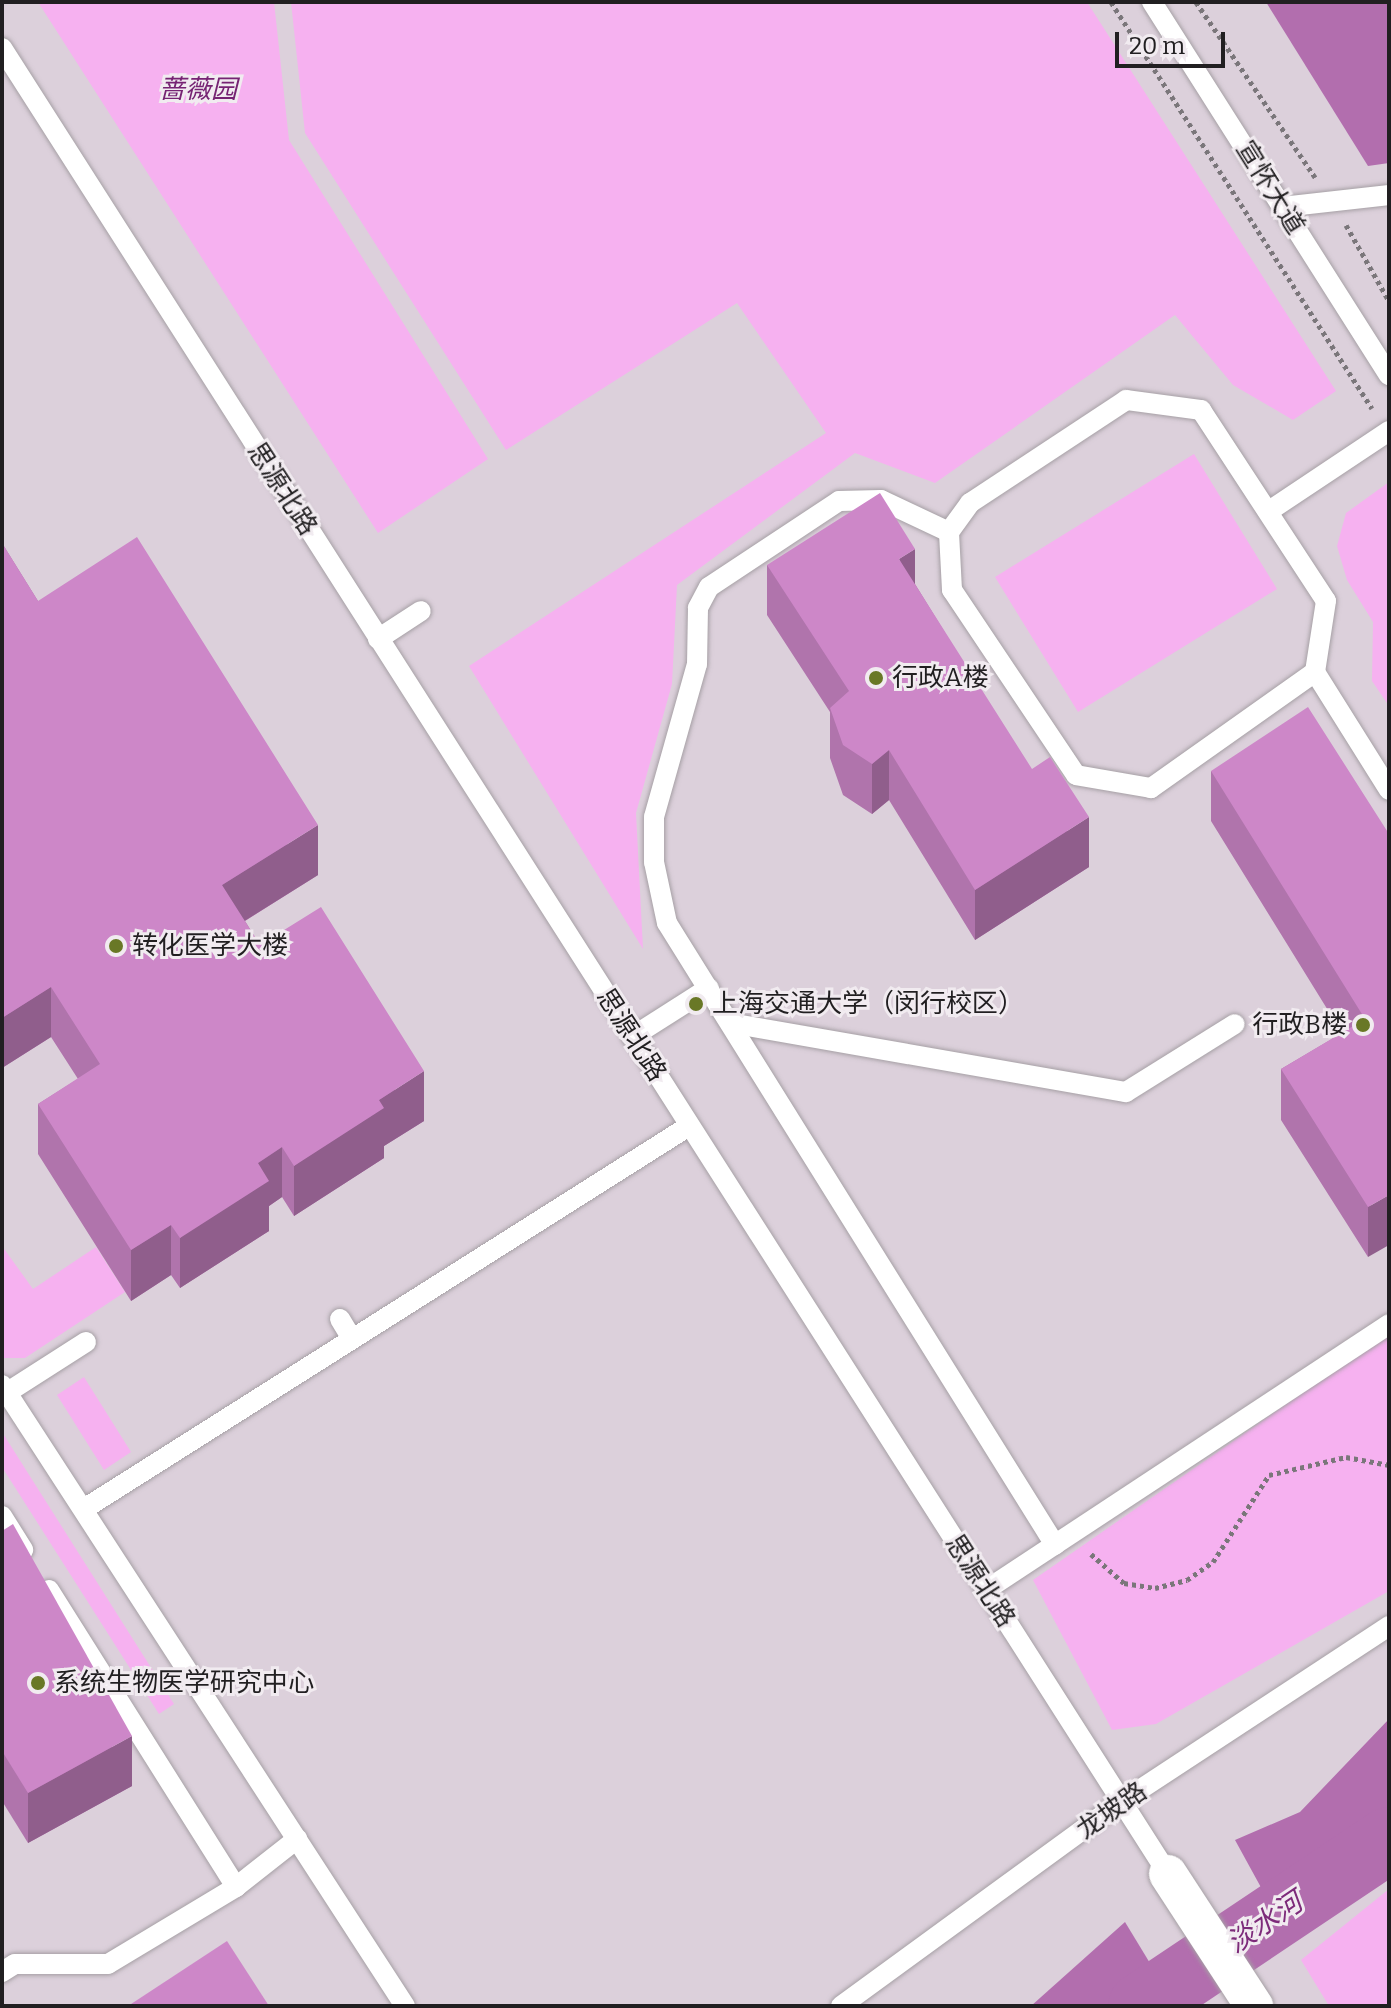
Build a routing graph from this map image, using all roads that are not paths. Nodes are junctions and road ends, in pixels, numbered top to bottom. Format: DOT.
graph roads {
  1 [pos="1152,2"];
  2 [pos="5,60"];
  3 [pos="1380,196"];
  4 [pos="1282,207"];
  5 [pos="1389,375"];
  6 [pos="1388,432"];
  7 [pos="1269,511"];
  8 [pos="949,532"];
  9 [pos="774,544"];
  10 [pos="789,569"];
  11 [pos="421,611"];
  12 [pos="378,639"];
  13 [pos="1315,672"];
  14 [pos="1389,790"];
  15 [pos="709,988"];
  16 [pos="730,1023"];
  17 [pos="1235,1024"];
  18 [pos="632,1037"];
  19 [pos="689,1126"];
  20 [pos="340,1319"];
  21 [pos="1389,1324"];
  22 [pos="352,1339"];
  23 [pos="86,1342"];
  24 [pos="6,1387"];
  25 [pos="87,1507"];
  26 [pos="2,1516"];
  27 [pos="1062,1540"];
  28 [pos="986,1590"];
  29 [pos="1389,1626"];
  30 [pos="1121,1802"];
  31 [pos="297,1839"];
  32 [pos="1168,1874"];
  33 [pos="236,1887"];
  34 [pos="2,1972"];
  35 [pos="405,2006"];
  36 [pos="841,2006"];
  37 [pos="1254,2006"];
  1 -- 4 [label="lane, 宣怀大道"];
  2 -- 12 [label="lane, 思源北路"];
  3 -- 4 [label="lane"];
  4 -- 5 [label="lane, 宣怀大道"];
  6 -- 7 [label="lane"];
  7 -- 8 [label="lane"];
  7 -- 13 [label="lane"];
  8 -- 9 [label="lane"];
  8 -- 13 [label="lane"];
  9 -- 10 [label="lane"];
  9 -- 15 [label="lane"];
  11 -- 12 [label="lane"];
  12 -- 18 [label="lane, 思源北路"];
  13 -- 14 [label="lane"];
  15 -- 16 [label="lane"];
  15 -- 18 [label="lane"];
  16 -- 17 [label="lane"];
  16 -- 27 [label="lane"];
  18 -- 19 [label="lane, 思源北路"];
  19 -- 22 [label="lane"];
  19 -- 28 [label="lane, 思源北路"];
  20 -- 22 [label="lane"];
  21 -- 27 [label="lane"];
  22 -- 25 [label="lane"];
  23 -- 24 [label="lane"];
  24 -- 25 [label="lane"];
  25 -- 31 [label="lane"];
  26 -- 33 [label="lane"];
  27 -- 28 [label="lane"];
  28 -- 30 [label="lane, 思源北路"];
  29 -- 30 [label="lane, 龙坡路"];
  30 -- 32 [label="lane, 思源北路"];
  30 -- 36 [label="lane, 龙坡路"];
  31 -- 33 [label="lane"];
  31 -- 35 [label="lane"];
  32 -- 37 [label="street, 思源北路"];
  33 -- 34 [label="lane"];
}
